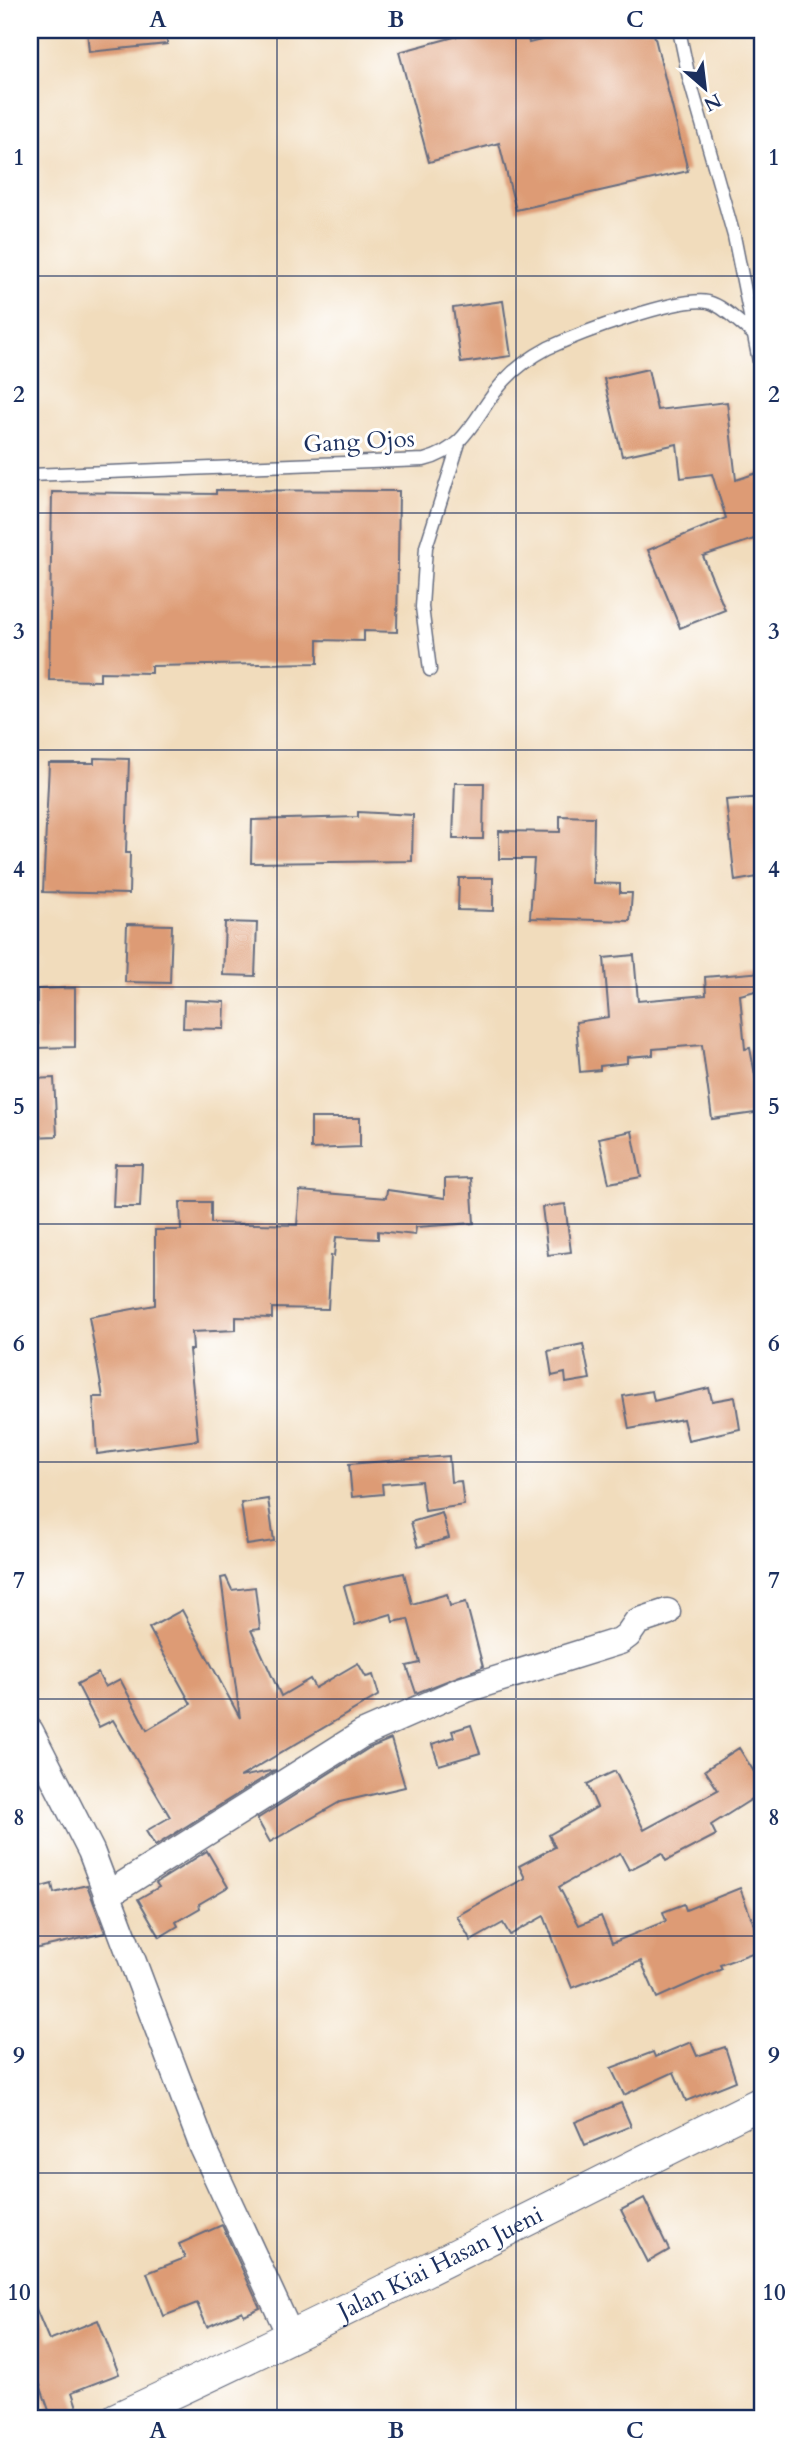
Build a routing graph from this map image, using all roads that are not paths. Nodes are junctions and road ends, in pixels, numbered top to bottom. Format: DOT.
graph roads {
  1 [pos="679,30"];
  2 [pos="752,333"];
  3 [pos="763,381"];
  4 [pos="459,442"];
  5 [pos="30,475"];
  6 [pos="430,670"];
  7 [pos="667,1612"];
  8 [pos="30,1731"];
  9 [pos="107,1895"];
  10 [pos="763,2102"];
  11 [pos="290,2337"];
  12 [pos="116,2419"];
  1 -- 2 [label="lane"];
  2 -- 3 [label="lane"];
  2 -- 4 [label="lane, Gang Ojos"];
  4 -- 5 [label="lane, Gang Ojos"];
  4 -- 6 [label="lane"];
  7 -- 9 [label="street"];
  8 -- 9 [label="street"];
  9 -- 11 [label="street"];
  10 -- 11 [label="street, Jalan Kiai Hasan Jueni"];
  11 -- 12 [label="street, Jalan Kiai Hasan Jueni"];
}
